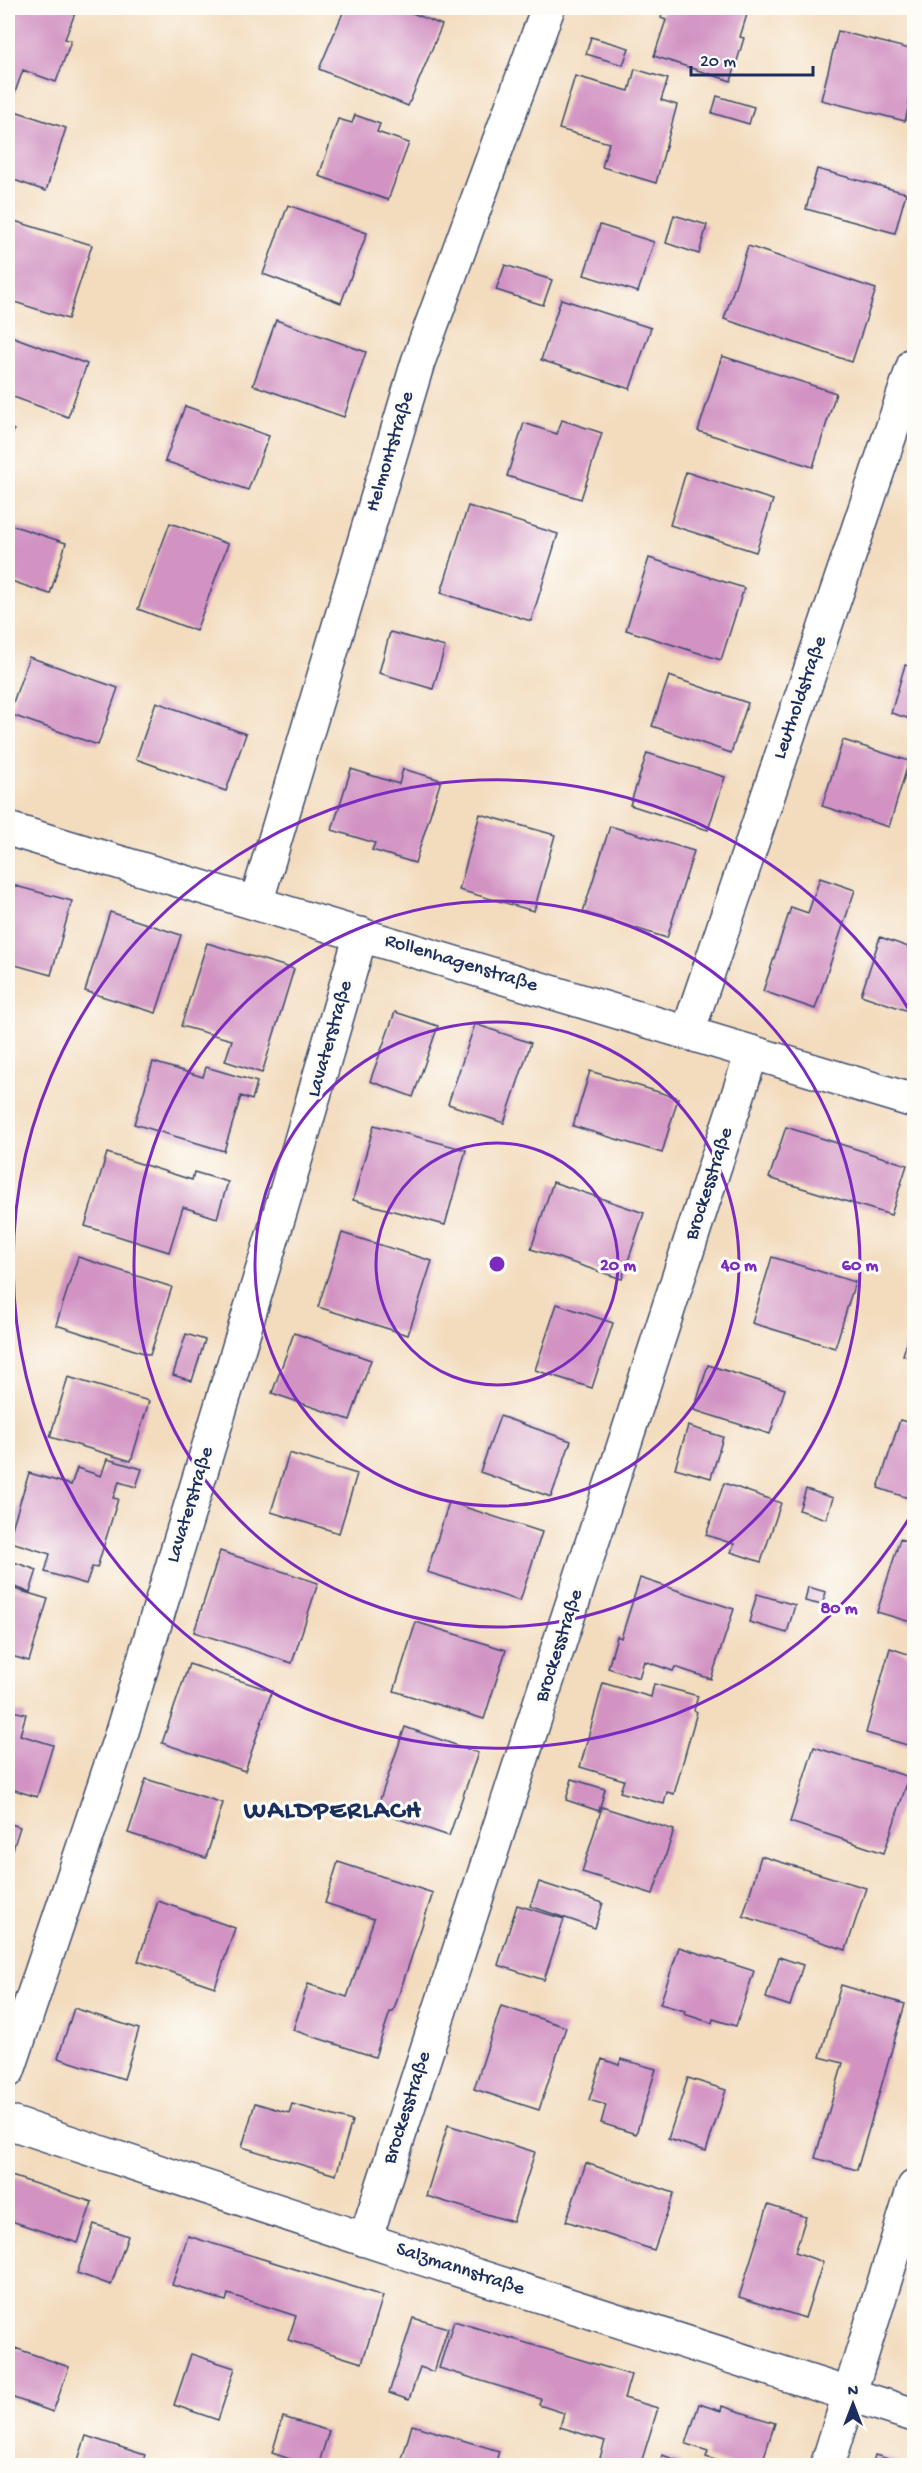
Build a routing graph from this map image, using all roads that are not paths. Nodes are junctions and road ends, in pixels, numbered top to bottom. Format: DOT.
graph roads {
  1 [pos="548,8"];
  2 [pos="915,364"];
  3 [pos="8,829"];
  4 [pos="256,903"];
  5 [pos="362,934"];
  6 [pos="688,1032"];
  7 [pos="752,1052"];
  8 [pos="915,1101"];
  9 [pos="8,2071"];
  10 [pos="8,2122"];
  11 [pos="915,2187"];
  12 [pos="365,2240"];
  13 [pos="849,2396"];
  14 [pos="915,2415"];
  15 [pos="827,2466"];
  1 -- 4 [label="street, Helmontstraße"];
  2 -- 6 [label="street, Leutholdstraße"];
  3 -- 4 [label="street, Rollenhagenstraße"];
  4 -- 5 [label="street, Rollenhagenstraße"];
  5 -- 6 [label="street, Rollenhagenstraße"];
  5 -- 9 [label="street, Lavaterstraße"];
  6 -- 7 [label="street, Rollenhagenstraße"];
  7 -- 8 [label="street, Rollenhagenstraße"];
  7 -- 12 [label="street, Brockesstraße"];
  10 -- 12 [label="street, Salzmannstraße"];
  11 -- 13 [label="street"];
  12 -- 13 [label="street, Salzmannstraße"];
  13 -- 14 [label="street, Salzmannstraße"];
  13 -- 15 [label="street"];
}
